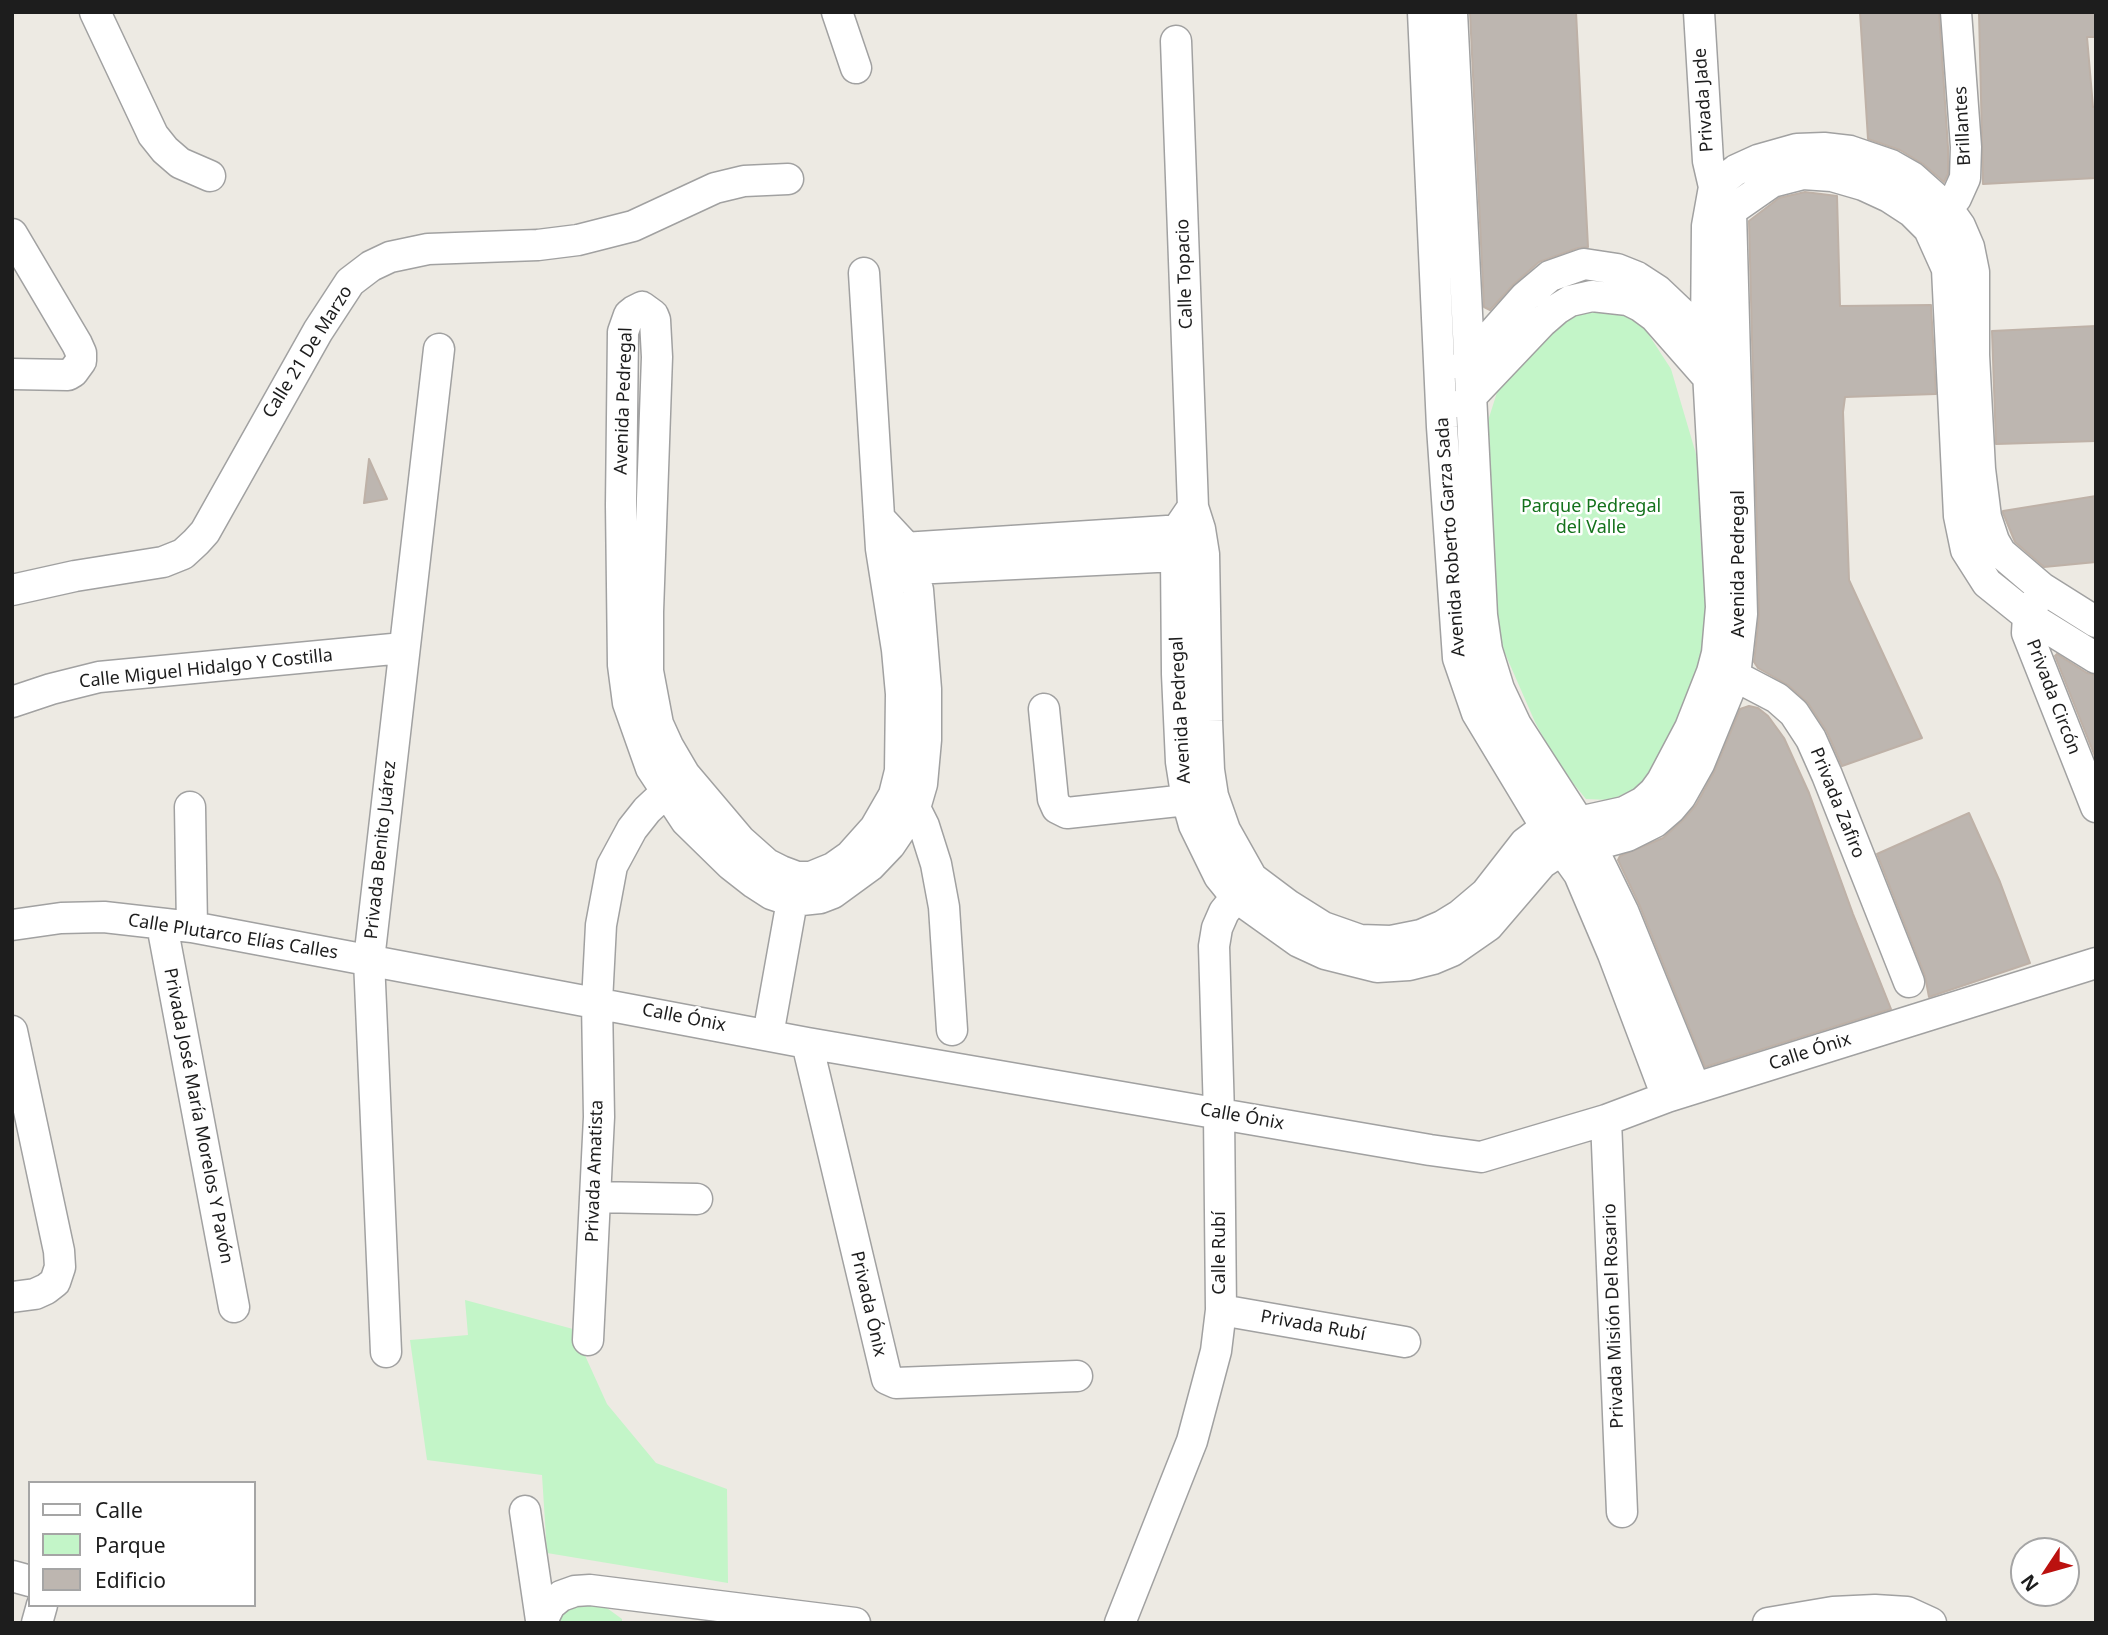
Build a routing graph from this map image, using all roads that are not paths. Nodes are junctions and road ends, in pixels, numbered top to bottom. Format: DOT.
graph roads {
  1 [pos="95,12"];
  2 [pos="837,12"];
  3 [pos="1423,12"];
  4 [pos="1452,12"];
  5 [pos="1699,12"];
  6 [pos="1956,12"];
  7 [pos="1176,41"];
  8 [pos="856,68"];
  9 [pos="210,176"];
  10 [pos="788,179"];
  11 [pos="1714,187"];
  12 [pos="1719,219"];
  13 [pos="1939,219"];
  14 [pos="12,234"];
  15 [pos="864,273"];
  16 [pos="1706,336"];
  17 [pos="439,349"];
  18 [pos="1470,359"];
  19 [pos="12,374"];
  20 [pos="1723,374"];
  21 [pos="1455,396"];
  22 [pos="1442,427"];
  23 [pos="1190,535"];
  24 [pos="897,559"];
  25 [pos="2042,588"];
  26 [pos="12,590"];
  27 [pos="2028,616"];
  28 [pos="2096,622"];
  29 [pos="403,648"];
  30 [pos="2096,658"];
  31 [pos="1724,674"];
  32 [pos="12,702"];
  33 [pos="1044,709"];
  34 [pos="675,784"];
  35 [pos="1187,800"];
  36 [pos="905,802"];
  37 [pos="190,807"];
  38 [pos="2096,807"];
  39 [pos="1547,829"];
  40 [pos="1579,841"];
  41 [pos="1244,887"];
  42 [pos="792,901"];
  43 [pos="12,925"];
  44 [pos="162,925"];
  45 [pos="192,927"];
  46 [pos="369,960"];
  47 [pos="2096,963"];
  48 [pos="1909,982"];
  49 [pos="597,1002"];
  50 [pos="952,1030"];
  51 [pos="12,1031"];
  52 [pos="768,1034"];
  53 [pos="807,1043"];
  54 [pos="1695,1088"];
  55 [pos="1667,1097"];
  56 [pos="1219,1114"];
  57 [pos="1606,1120"];
  58 [pos="595,1197"];
  59 [pos="697,1199"];
  60 [pos="12,1297"];
  61 [pos="234,1307"];
  62 [pos="1221,1310"];
  63 [pos="588,1340"];
  64 [pos="1405,1342"];
  65 [pos="386,1353"];
  66 [pos="1077,1376"];
  67 [pos="526,1511"];
  68 [pos="1622,1512"];
  69 [pos="648,1611"];
  70 [pos="541,1621"];
  71 [pos="855,1623"];
  72 [pos="1120,1623"];
  73 [pos="1769,1623"];
  74 [pos="1931,1623"];
  1 -- 9 [label="street"];
  2 -- 8 [label="street"];
  3 -- 21 [label="street, Avenida Roberto Garza Sada"];
  4 -- 18 [label="street, Avenida Roberto Garza Sada"];
  5 -- 11 [label="street, Privada Jade"];
  6 -- 13 [label="street, Brillantes"];
  7 -- 23 [label="street, Calle Topacio"];
  10 -- 26 [label="street, Calle 21 De Marzo"];
  11 -- 12 [label="street, Privada Jade"];
  11 -- 13 [label="street"];
  12 -- 13 [label="street"];
  12 -- 16 [label="street, Avenida Pedregal"];
  12 -- 20 [label="street, Avenida Pedregal"];
  13 -- 25 [label="street"];
  13 -- 27 [label="street"];
  14 -- 19 [label="street"];
  15 -- 24 [label="street"];
  16 -- 18 [label="street"];
  16 -- 20 [label="street, Avenida Pedregal"];
  17 -- 29 [label="street, Privada Benito Juárez"];
  18 -- 21 [label="street, Avenida Roberto Garza Sada"];
  20 -- 21 [label="street, Avenida Pedregal"];
  20 -- 31 [label="street, Avenida Pedregal"];
  20 -- 31 [label="street, Avenida Pedregal"];
  21 -- 22 [label="street, Avenida Pedregal"];
  21 -- 40 [label="street, Avenida Roberto Garza Sada"];
  22 -- 39 [label="street, Avenida Roberto Garza Sada"];
  23 -- 24 [label="street"];
  23 -- 35 [label="street, Avenida Pedregal"];
  23 -- 41 [label="street, Avenida Pedregal"];
  24 -- 36 [label="street, Avenida Pedregal"];
  25 -- 27 [label="street, Privada Circón"];
  25 -- 28 [label="street"];
  27 -- 30 [label="street"];
  27 -- 38 [label="street, Privada Circón"];
  29 -- 32 [label="street, Calle Miguel Hidalgo Y Costilla"];
  29 -- 46 [label="street, Privada Benito Juárez"];
  31 -- 40 [label="street, Avenida Pedregal"];
  31 -- 48 [label="street, Privada Zafiro"];
  33 -- 35 [label="street"];
  34 -- 34 [label="street, Avenida Pedregal"];
  34 -- 36 [label="street, Avenida Pedregal"];
  34 -- 42 [label="street, Avenida Pedregal"];
  34 -- 49 [label="street, Privada Amatista"];
  35 -- 41 [label="street, Avenida Pedregal"];
  36 -- 42 [label="street, Avenida Pedregal"];
  36 -- 50 [label="street"];
  37 -- 45 [label="street"];
  39 -- 40 [label="street, Avenida Roberto Garza Sada"];
  39 -- 41 [label="street, Avenida Pedregal"];
  40 -- 41 [label="street, Avenida Pedregal"];
  40 -- 54 [label="street, Avenida Roberto Garza Sada"];
  40 -- 55 [label="street, Avenida Roberto Garza Sada"];
  41 -- 56 [label="street, Calle Rubí"];
  42 -- 52 [label="street"];
  43 -- 44 [label="street, Calle Plutarco Elías Calles"];
  44 -- 45 [label="street, Calle Plutarco Elías Calles"];
  44 -- 61 [label="street, Privada José María Morelos Y Pavón"];
  45 -- 46 [label="street, Calle Plutarco Elías Calles"];
  46 -- 49 [label="street, Calle Ónix"];
  46 -- 65 [label="street, Privada Benito Juárez"];
  47 -- 54 [label="street, Calle Ónix"];
  49 -- 52 [label="street, Calle Ónix"];
  49 -- 58 [label="street, Privada Amatista"];
  51 -- 60 [label="street"];
  52 -- 53 [label="street, Calle Ónix"];
  53 -- 56 [label="street, Calle Ónix"];
  53 -- 66 [label="street, Privada Ónix"];
  54 -- 55 [label="street, Calle Ónix"];
  55 -- 57 [label="street, Calle Ónix"];
  56 -- 57 [label="street, Calle Ónix"];
  56 -- 62 [label="street, Calle Rubí"];
  57 -- 68 [label="street, Privada Misión Del Rosario"];
  58 -- 59 [label="street"];
  58 -- 63 [label="street, Privada Amatista"];
  62 -- 64 [label="street, Privada Rubí"];
  62 -- 72 [label="street, Calle Rubí"];
  67 -- 70 [label="street"];
  69 -- 70 [label="street"];
  69 -- 71 [label="street"];
  73 -- 74 [label="street"];
}
